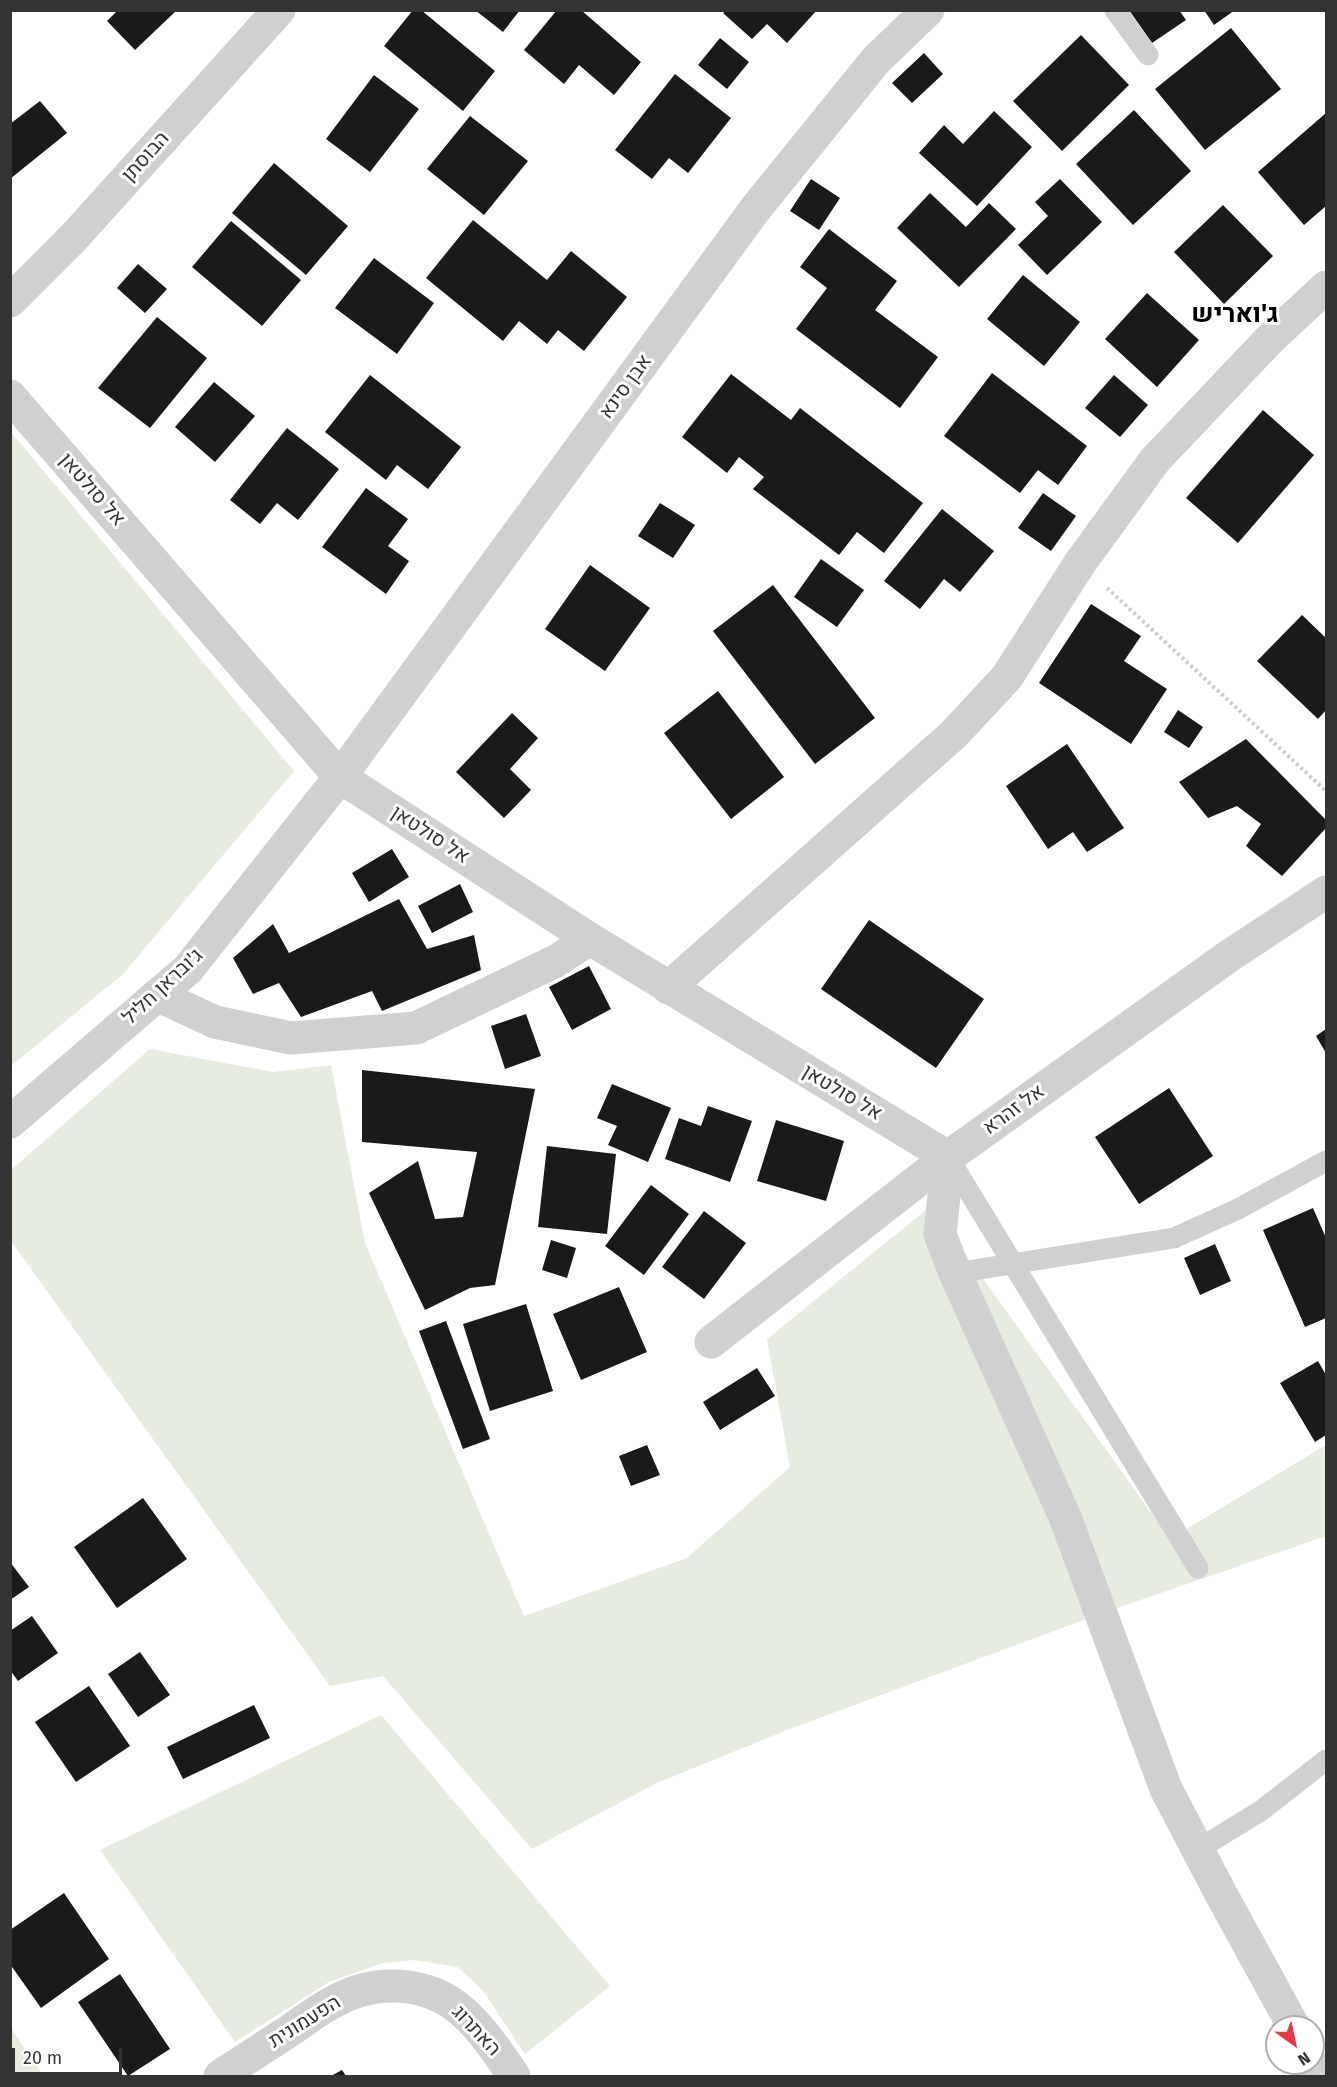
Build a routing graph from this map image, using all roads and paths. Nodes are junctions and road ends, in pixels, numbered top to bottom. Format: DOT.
graph roads {
  1 [pos="279,10"];
  2 [pos="928,10"];
  3 [pos="1114,10"];
  4 [pos="1148,55"];
  5 [pos="1326,287"];
  6 [pos="10,301"];
  7 [pos="10,396"];
  8 [pos="1080,562"];
  9 [pos="340,777"];
  10 [pos="1326,790"];
  11 [pos="1326,892"];
  12 [pos="590,939"];
  13 [pos="668,988"];
  14 [pos="157,995"];
  15 [pos="10,1122"];
  16 [pos="948,1157"];
  17 [pos="1326,1161"];
  18 [pos="1013,1264"];
  19 [pos="955,1273"];
  20 [pos="711,1342"];
  21 [pos="1198,1568"];
  22 [pos="1326,1760"];
  23 [pos="1197,1850"];
  24 [pos="432,1993"];
  25 [pos="1287,2015"];
  26 [pos="220,2076"];
  27 [pos="513,2076"];
  1 -- 6 [label="street, הבוסתן"];
  2 -- 9 [label="street, אבן סינא"];
  3 -- 4 [label="lane"];
  5 -- 8 [label="street"];
  7 -- 9 [label="street, אל סולטאן"];
  8 -- 10 [label="path"];
  8 -- 13 [label="street"];
  9 -- 12 [label="street, אל סולטאן"];
  9 -- 14 [label="street, ג'ובראן חליל"];
  11 -- 16 [label="street, אל זהרא"];
  12 -- 13 [label="street, אל סולטאן"];
  12 -- 14 [label="street"];
  13 -- 16 [label="street, אל סולטאן"];
  14 -- 15 [label="street, ג'ובראן חליל"];
  16 -- 18 [label="lane"];
  16 -- 19 [label="street"];
  16 -- 20 [label="street, אל זהרא"];
  17 -- 18 [label="lane"];
  18 -- 19 [label="lane"];
  18 -- 21 [label="lane"];
  19 -- 23 [label="street"];
  22 -- 23 [label="lane"];
  23 -- 25 [label="street"];
  24 -- 26 [label="street, הפעמונית"];
  24 -- 27 [label="street, האתרוג"];
}
